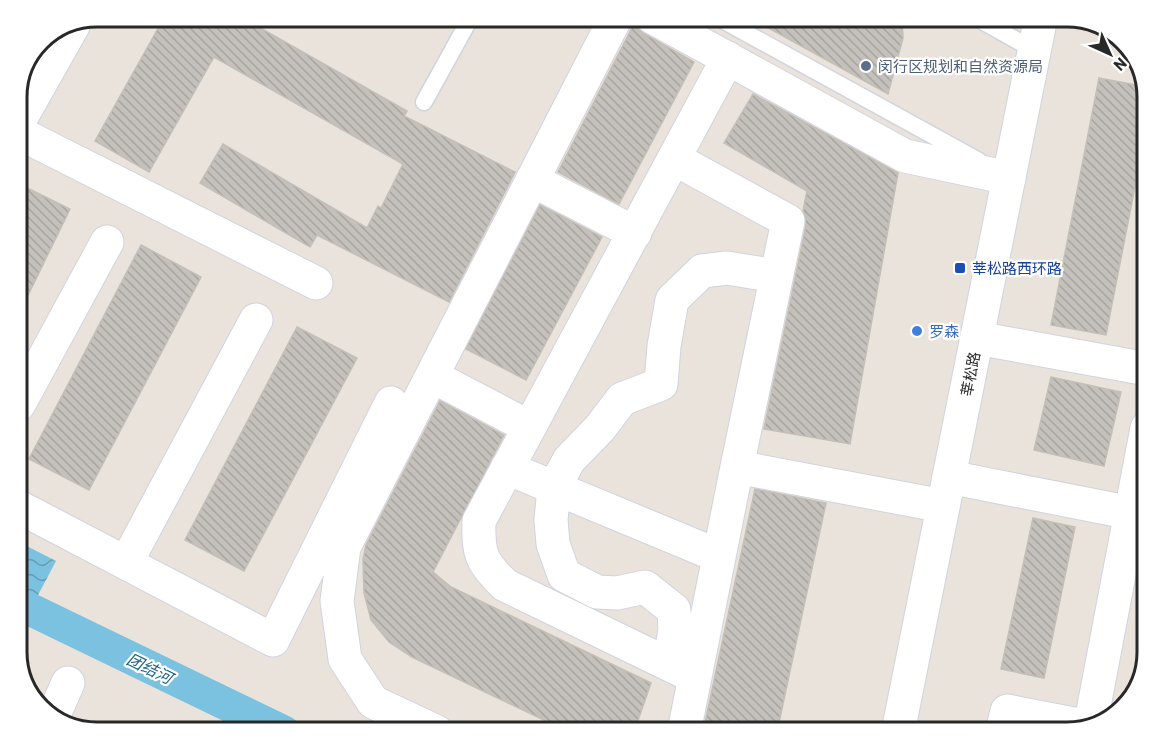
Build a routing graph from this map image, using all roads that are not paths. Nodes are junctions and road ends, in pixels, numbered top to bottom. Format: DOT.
graph roads {
  1 [pos="465,27"];
  2 [pos="610,27"];
  3 [pos="672,27"];
  4 [pos="737,27"];
  5 [pos="994,27"];
  6 [pos="1039,27"];
  7 [pos="71,32"];
  8 [pos="1034,50"];
  9 [pos="728,58"];
  10 [pos="424,102"];
  11 [pos="27,108"];
  12 [pos="27,137"];
  13 [pos="675,159"];
  14 [pos="1009,178"];
  15 [pos="532,180"];
  16 [pos="635,233"];
  17 [pos="107,242"];
  18 [pos="776,276"];
  19 [pos="315,283"];
  20 [pos="256,320"];
  21 [pos="977,338"];
  22 [pos="1137,367"];
  23 [pos="432,376"];
  24 [pos="27,389"];
  25 [pos="391,403"];
  26 [pos="529,428"];
  27 [pos="737,467"];
  28 [pos="507,468"];
  29 [pos="554,488"];
  30 [pos="946,492"];
  31 [pos="27,511"];
  32 [pos="1137,514"];
  33 [pos="1137,523"];
  34 [pos="719,556"];
  35 [pos="126,563"];
  36 [pos="682,671"];
  37 [pos="68,683"];
  38 [pos="56,709"];
  39 [pos="1091,718"];
  40 [pos="416,722"];
  41 [pos="684,722"];
  42 [pos="900,722"];
  43 [pos="1004,722"];
  44 [pos="1063,722"];
  1 -- 10 [label="lane"];
  2 -- 15 [label="street"];
  3 -- 9 [label="street"];
  4 -- 14 [label="lane"];
  5 -- 8 [label="lane"];
  6 -- 8 [label="street, 莘松路"];
  7 -- 11 [label="street"];
  8 -- 14 [label="street, 莘松路"];
  9 -- 13 [label="street"];
  9 -- 14 [label="street"];
  12 -- 19 [label="street"];
  13 -- 16 [label="street"];
  13 -- 18 [label="street"];
  14 -- 21 [label="street, 莘松路"];
  15 -- 16 [label="street"];
  15 -- 23 [label="street"];
  16 -- 26 [label="street"];
  17 -- 24 [label="street"];
  18 -- 27 [label="street"];
  18 -- 29 [label="street"];
  20 -- 35 [label="street"];
  21 -- 22 [label="street"];
  21 -- 30 [label="street, 莘松路"];
  23 -- 26 [label="street"];
  23 -- 40 [label="street"];
  25 -- 35 [label="street"];
  26 -- 28 [label="street"];
  27 -- 30 [label="street"];
  27 -- 34 [label="street"];
  28 -- 29 [label="street"];
  28 -- 36 [label="street"];
  29 -- 34 [label="street"];
  29 -- 36 [label="street"];
  30 -- 32 [label="street"];
  30 -- 42 [label="street, 莘松路"];
  31 -- 35 [label="street"];
  33 -- 39 [label="street"];
  34 -- 36 [label="street"];
  36 -- 41 [label="street"];
  37 -- 38 [label="street"];
  43 -- 44 [label="street"];
}
